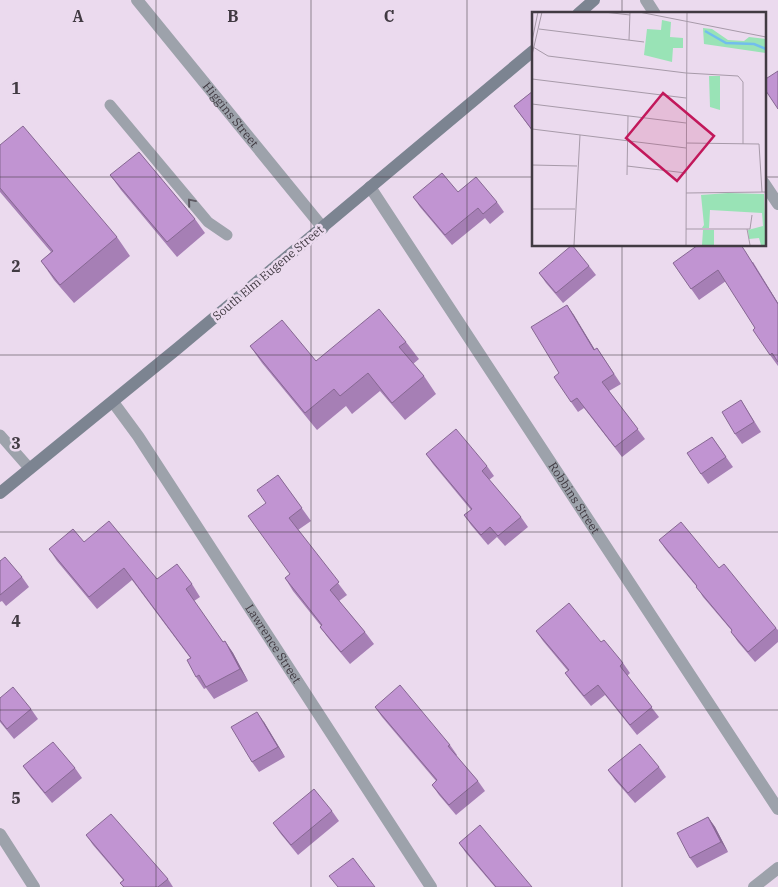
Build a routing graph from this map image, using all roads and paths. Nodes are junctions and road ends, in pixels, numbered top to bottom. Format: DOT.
graph roads {
  1 [pos="137,0"];
  2 [pos="594,0"];
  3 [pos="646,0"];
  4 [pos="580,12"];
  5 [pos="654,12"];
  6 [pos="532,52"];
  7 [pos="110,105"];
  8 [pos="766,186"];
  9 [pos="370,187"];
  10 [pos="778,204"];
  11 [pos="323,228"];
  12 [pos="227,235"];
  13 [pos="113,402"];
  14 [pos="0,434"];
  15 [pos="30,468"];
  16 [pos="0,493"];
  17 [pos="778,809"];
  18 [pos="0,834"];
  19 [pos="778,868"];
  20 [pos="34,887"];
  21 [pos="431,887"];
  22 [pos="754,887"];
  1 -- 11 [label="street, Higgins Street"];
  2 -- 4 [label="main road"];
  3 -- 5 [label="street"];
  6 -- 9 [label="main road, South Elm Eugene Street"];
  12 -- 7 [label="lane, one-way"];
  8 -- 10 [label="street"];
  9 -- 11 [label="main road, South Elm Eugene Street"];
  9 -- 17 [label="street, Robbins Street"];
  11 -- 13 [label="main road, South Elm Eugene Street"];
  13 -- 15 [label="main road, South Elm Eugene Street"];
  13 -- 21 [label="street, Lawrence Street"];
  14 -- 15 [label="lane"];
  15 -- 16 [label="main road, South Elm Eugene Street"];
  18 -- 20 [label="street"];
  19 -- 22 [label="street"];
}
